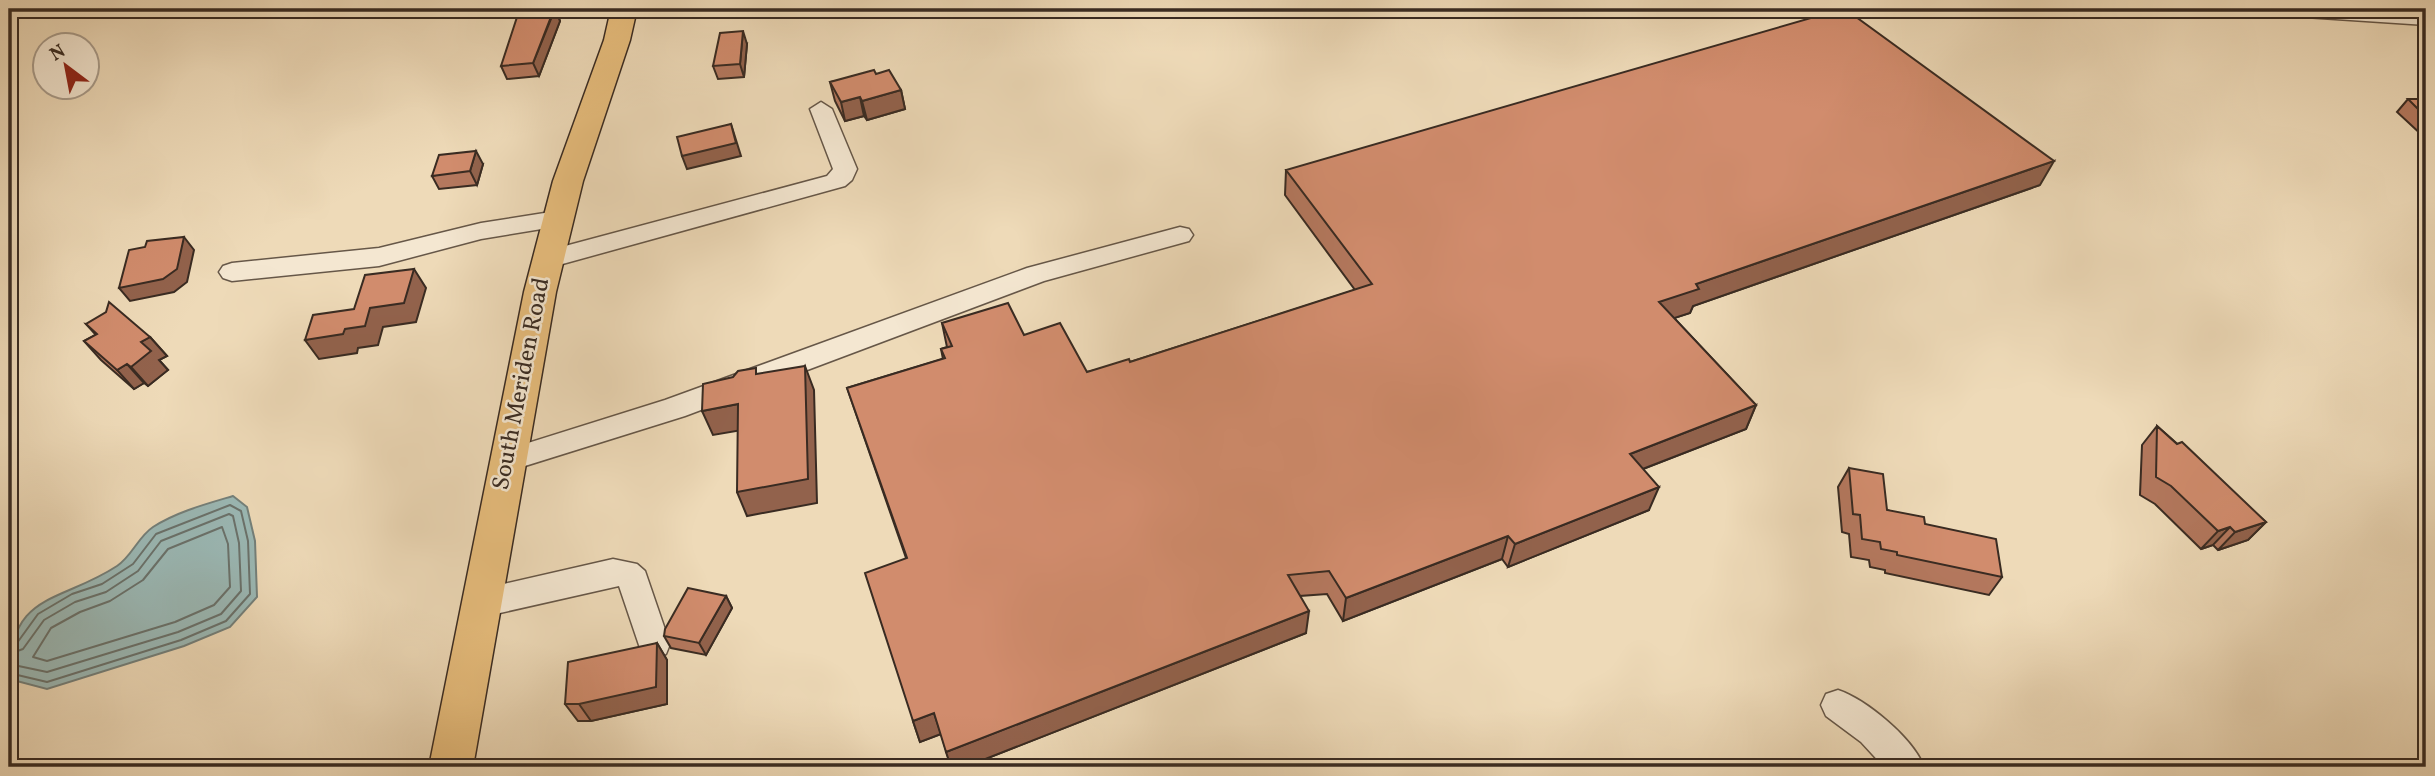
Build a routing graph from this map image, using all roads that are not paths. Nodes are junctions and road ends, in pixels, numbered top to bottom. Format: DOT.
graph roads {
  1 [pos="624,9"];
  2 [pos="2273,9"];
  3 [pos="2426,19"];
  4 [pos="821,109"];
  5 [pos="557,219"];
  6 [pos="1180,235"];
  7 [pos="548,260"];
  8 [pos="232,272"];
  9 [pos="506,461"];
  10 [pos="482,603"];
  11 [pos="654,644"];
  12 [pos="1838,705"];
  13 [pos="451,767"];
  14 [pos="1907,767"];
  1 -- 5 [label="main road, South Meriden Road"];
  2 -- 3 [label="street"];
  4 -- 7 [label="street"];
  5 -- 7 [label="main road, South Meriden Road"];
  5 -- 8 [label="street"];
  6 -- 9 [label="street"];
  7 -- 9 [label="main road, South Meriden Road"];
  9 -- 10 [label="main road, South Meriden Road"];
  10 -- 11 [label="street"];
  10 -- 13 [label="main road, South Meriden Road"];
  12 -- 14 [label="street"];
}
